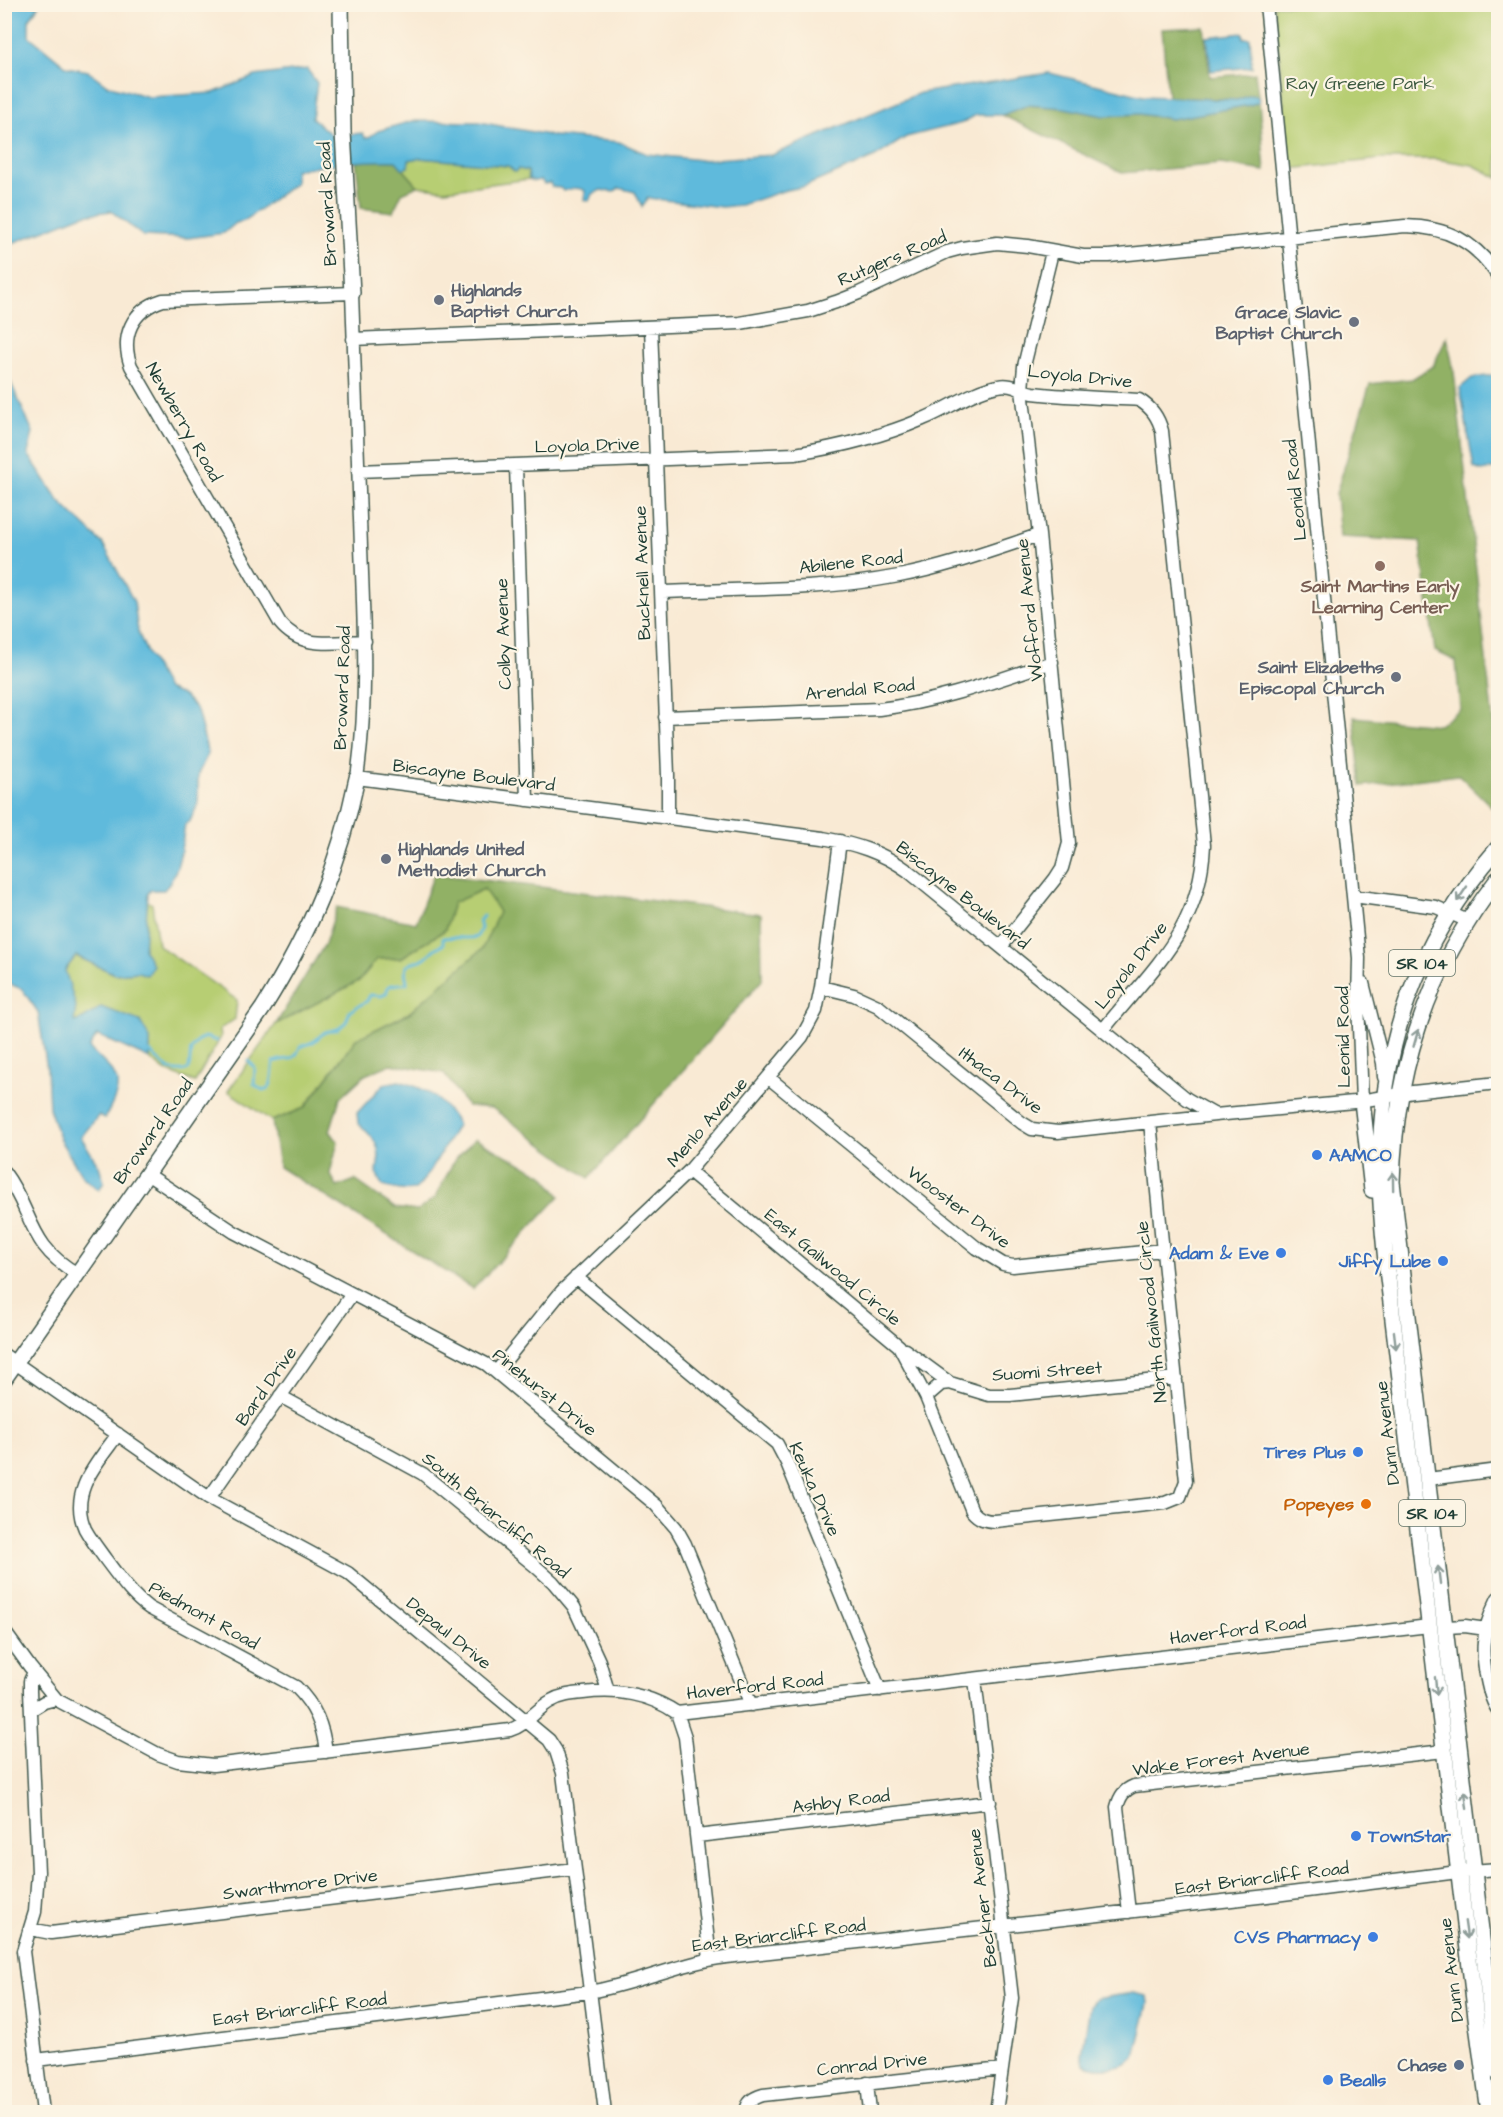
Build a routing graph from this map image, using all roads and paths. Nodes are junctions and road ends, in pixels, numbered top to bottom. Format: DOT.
graph roads {
  1 [pos="341,4"];
  2 [pos="1266,4"];
  3 [pos="1288,237"];
  4 [pos="1052,252"];
  5 [pos="1498,276"];
  6 [pos="352,293"];
  7 [pos="651,327"];
  8 [pos="353,339"];
  9 [pos="1022,390"];
  10 [pos="656,460"];
  11 [pos="516,466"];
  12 [pos="358,471"];
  13 [pos="1039,535"];
  14 [pos="661,592"];
  15 [pos="365,641"];
  16 [pos="1052,663"];
  17 [pos="665,717"];
  18 [pos="357,778"];
  19 [pos="527,801"];
  20 [pos="668,818"];
  21 [pos="840,841"];
  22 [pos="1498,848"];
  23 [pos="1498,879"];
  24 [pos="1353,896"];
  25 [pos="1450,912"];
  26 [pos="1468,921"];
  27 [pos="1001,947"];
  28 [pos="1360,972"];
  29 [pos="821,987"];
  30 [pos="1103,1030"];
  31 [pos="769,1078"];
  32 [pos="1498,1083"];
  33 [pos="1393,1095"];
  34 [pos="1362,1101"];
  35 [pos="1215,1115"];
  36 [pos="1150,1122"];
  37 [pos="689,1171"];
  38 [pos="4,1172"];
  39 [pos="147,1174"];
  40 [pos="1162,1250"];
  41 [pos="1386,1261"];
  42 [pos="78,1274"];
  43 [pos="576,1277"];
  44 [pos="1389,1289"];
  45 [pos="352,1294"];
  46 [pos="1409,1324"];
  47 [pos="899,1346"];
  48 [pos="10,1359"];
  49 [pos="496,1372"];
  50 [pos="1176,1378"];
  51 [pos="4,1379"];
  52 [pos="950,1383"];
  53 [pos="280,1396"];
  54 [pos="926,1397"];
  55 [pos="118,1434"];
  56 [pos="1408,1449"];
  57 [pos="1498,1470"];
  58 [pos="1428,1479"];
  59 [pos="1180,1497"];
  60 [pos="209,1498"];
  61 [pos="1498,1598"];
  62 [pos="1427,1607"];
  63 [pos="1429,1626"];
  64 [pos="1446,1628"];
  65 [pos="1486,1629"];
  66 [pos="4,1631"];
  67 [pos="1449,1654"];
  68 [pos="34,1672"];
  69 [pos="975,1679"];
  70 [pos="880,1690"];
  71 [pos="608,1691"];
  72 [pos="56,1699"];
  73 [pos="751,1705"];
  74 [pos="31,1710"];
  75 [pos="1498,1710"];
  76 [pos="677,1713"];
  77 [pos="528,1721"];
  78 [pos="1444,1751"];
  79 [pos="326,1752"];
  80 [pos="990,1802"];
  81 [pos="697,1836"];
  82 [pos="574,1869"];
  83 [pos="1498,1869"];
  84 [pos="1475,1871"];
  85 [pos="1458,1872"];
  86 [pos="1129,1912"];
  87 [pos="1003,1926"];
  88 [pos="30,1929"];
  89 [pos="710,1959"];
  90 [pos="590,1992"];
  91 [pos="36,2060"];
  92 [pos="1002,2069"];
  93 [pos="1498,2073"];
  94 [pos="867,2083"];
  95 [pos="747,2108"];
  96 [pos="43,2112"];
  97 [pos="604,2112"];
  98 [pos="870,2112"];
  99 [pos="996,2112"];
  100 [pos="1490,2112"];
  1 -- 6 [label="main road, Broward Road"];
  2 -- 3 [label="street, Leonid Road"];
  3 -- 4 [label="street, Rutgers Road"];
  3 -- 5 [label="street, Rutgers Road"];
  3 -- 24 [label="street, Leonid Road"];
  4 -- 7 [label="street, Rutgers Road"];
  4 -- 9 [label="street, Wofford Avenue"];
  6 -- 8 [label="street, Broward Road"];
  6 -- 15 [label="street, Newberry Road"];
  7 -- 8 [label="street, Rutgers Road"];
  7 -- 10 [label="street, Bucknell Avenue"];
  8 -- 12 [label="street, Broward Road"];
  9 -- 10 [label="street, Loyola Drive"];
  9 -- 13 [label="street, Wofford Avenue"];
  9 -- 30 [label="street, Loyola Drive"];
  10 -- 11 [label="street, Loyola Drive"];
  10 -- 14 [label="street, Bucknell Avenue"];
  11 -- 12 [label="street, Loyola Drive"];
  11 -- 19 [label="street, Colby Avenue"];
  12 -- 15 [label="street, Broward Road"];
  13 -- 14 [label="street, Abilene Road"];
  13 -- 16 [label="street, Wofford Avenue"];
  14 -- 17 [label="street, Bucknell Avenue"];
  15 -- 18 [label="street, Broward Road"];
  16 -- 17 [label="street, Arendal Road"];
  16 -- 27 [label="street, Wofford Avenue"];
  17 -- 20 [label="street, Bucknell Avenue"];
  18 -- 19 [label="street, Biscayne Boulevard"];
  18 -- 39 [label="main road, Broward Road"];
  19 -- 20 [label="street, Biscayne Boulevard"];
  20 -- 21 [label="street, Biscayne Boulevard"];
  21 -- 27 [label="street, Biscayne Boulevard"];
  21 -- 29 [label="street, Menlo Avenue"];
  22 -- 25 [label="main road, Dunn Avenue / SR 104, one-way"];
  23 -- 26 [label="main road, Dunn Avenue / SR 104"];
  24 -- 25 [label="street"];
  24 -- 28 [label="street, Leonid Road"];
  25 -- 26 [label="street"];
  25 -- 33 [label="main road, Dunn Avenue / SR 104"];
  33 -- 26 [label="main road, Dunn Avenue / SR 104, one-way"];
  27 -- 30 [label="street, Biscayne Boulevard"];
  28 -- 33 [label="street, Leonid Road"];
  28 -- 34 [label="street, Leonid Road"];
  29 -- 31 [label="street, Menlo Avenue"];
  29 -- 36 [label="street, Ithaca Drive"];
  30 -- 35 [label="street, Biscayne Boulevard"];
  31 -- 37 [label="street, Menlo Avenue"];
  31 -- 40 [label="street, Wooster Drive"];
  32 -- 33 [label="street"];
  33 -- 34 [label="street"];
  33 -- 41 [label="main road, Dunn Avenue / SR 104"];
  46 -- 33 [label="main road, Dunn Avenue / SR 104, one-way"];
  34 -- 35 [label="street"];
  34 -- 41 [label="main road"];
  35 -- 36 [label="street, Ithaca Drive"];
  36 -- 40 [label="street, North Gailwood Circle"];
  37 -- 43 [label="street, Menlo Avenue"];
  37 -- 47 [label="street, East Gailwood Circle"];
  38 -- 42 [label="street"];
  39 -- 42 [label="main road, Broward Road"];
  39 -- 45 [label="street, Pinehurst Drive"];
  40 -- 50 [label="street, North Gailwood Circle"];
  41 -- 44 [label="main road, Dunn Avenue / SR 104"];
  42 -- 48 [label="main road, Broward Road"];
  43 -- 49 [label="street, Menlo Avenue"];
  43 -- 70 [label="street, Keuka Drive"];
  44 -- 46 [label="main road"];
  44 -- 56 [label="main road, Dunn Avenue / SR 104, one-way"];
  45 -- 49 [label="street, Pinehurst Drive"];
  45 -- 53 [label="street, Bard Drive"];
  46 -- 58 [label="main road, Dunn Avenue / SR 104"];
  47 -- 52 [label="street, Suomi Street"];
  47 -- 54 [label="street, East Gailwood Circle"];
  48 -- 51 [label="main road, Broward Road"];
  48 -- 55 [label="street, Depaul Drive"];
  49 -- 73 [label="street, Pinehurst Drive"];
  50 -- 52 [label="street, Suomi Street"];
  50 -- 59 [label="street, North Gailwood Circle"];
  52 -- 54 [label="street"];
  53 -- 60 [label="street, Bard Drive"];
  53 -- 71 [label="street, South Briarcliff Road"];
  54 -- 59 [label="street, East Gailwood Circle"];
  55 -- 60 [label="street, Depaul Drive"];
  55 -- 79 [label="street, Piedmont Road"];
  56 -- 58 [label="main road"];
  56 -- 62 [label="main road, Dunn Avenue / SR 104"];
  57 -- 58 [label="street"];
  64 -- 58 [label="main road, Dunn Avenue / SR 104, one-way"];
  60 -- 77 [label="street, Depaul Drive"];
  61 -- 65 [label="street"];
  62 -- 63 [label="main road, Dunn Avenue / SR 104"];
  62 -- 64 [label="main road"];
  63 -- 67 [label="main road"];
  63 -- 69 [label="street, Haverford Road"];
  63 -- 78 [label="main road, Dunn Avenue / SR 104, one-way"];
  64 -- 65 [label="street"];
  64 -- 67 [label="main road, Dunn Avenue / SR 104"];
  65 -- 75 [label="street"];
  66 -- 68 [label="street, Haverford Road"];
  84 -- 67 [label="main road, Dunn Avenue / SR 104, one-way"];
  68 -- 72 [label="street, Haverford Road"];
  68 -- 74 [label="street"];
  69 -- 70 [label="street, Haverford Road"];
  69 -- 80 [label="street, Beckner Avenue"];
  70 -- 73 [label="street, Haverford Road"];
  71 -- 76 [label="street, Haverford Road"];
  71 -- 77 [label="street, Haverford Road"];
  72 -- 74 [label="street"];
  72 -- 79 [label="street, Haverford Road"];
  73 -- 76 [label="street, Haverford Road"];
  74 -- 88 [label="street"];
  76 -- 81 [label="street"];
  77 -- 79 [label="street, Haverford Road"];
  77 -- 82 [label="street, Depaul Drive"];
  78 -- 85 [label="main road, Dunn Avenue / SR 104"];
  78 -- 86 [label="street, Wake Forest Avenue"];
  80 -- 81 [label="street, Ashby Road"];
  80 -- 87 [label="street, Beckner Avenue"];
  81 -- 89 [label="street"];
  82 -- 88 [label="street, Swarthmore Drive"];
  82 -- 90 [label="street, Depaul Drive"];
  83 -- 84 [label="street, East Briarcliff Road"];
  84 -- 85 [label="street, East Briarcliff Road"];
  84 -- 93 [label="main road, Dunn Avenue / SR 104"];
  85 -- 86 [label="street, East Briarcliff Road"];
  85 -- 100 [label="main road, Dunn Avenue / SR 104, one-way"];
  86 -- 87 [label="street, East Briarcliff Road"];
  87 -- 89 [label="street, East Briarcliff Road"];
  87 -- 92 [label="street, Beckner Avenue"];
  88 -- 91 [label="street"];
  89 -- 90 [label="street, East Briarcliff Road"];
  90 -- 91 [label="street, East Briarcliff Road"];
  90 -- 97 [label="street, Depaul Drive"];
  91 -- 96 [label="street"];
  92 -- 94 [label="street, Conrad Drive"];
  92 -- 99 [label="street, Beckner Avenue"];
  94 -- 95 [label="street, Conrad Drive"];
  94 -- 98 [label="street"];
}
